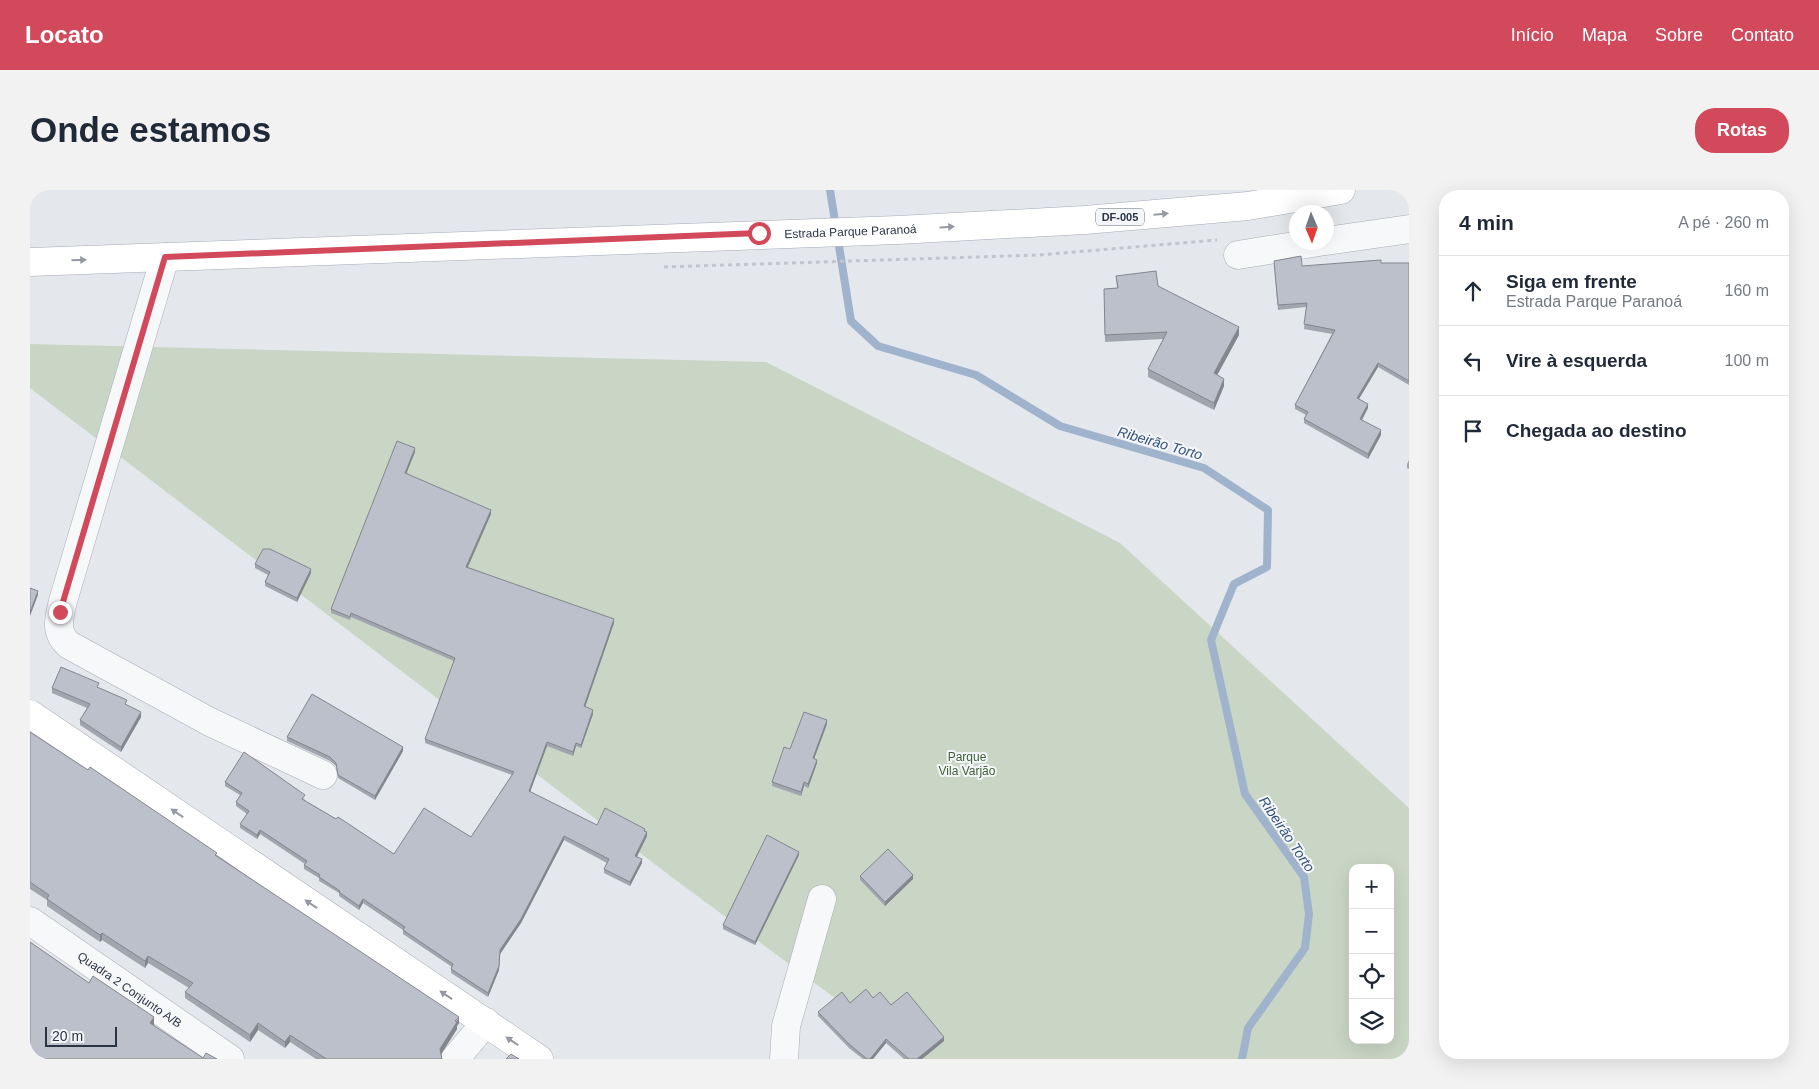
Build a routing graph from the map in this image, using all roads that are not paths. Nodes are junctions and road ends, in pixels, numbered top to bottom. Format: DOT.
graph roads {
  1 [pos="1341,190"];
  2 [pos="1409,228"];
  3 [pos="1334,240"];
  4 [pos="1289,244"];
  5 [pos="1230,247"];
  6 [pos="165,257"];
  7 [pos="30,262"];
  8 [pos="30,714"];
  9 [pos="323,775"];
  10 [pos="822,899"];
  11 [pos="30,921"];
  12 [pos="486,1022"];
  13 [pos="230,1059"];
  14 [pos="455,1059"];
  15 [pos="539,1059"];
  16 [pos="784,1059"];
  6 -- 1 [label="main road, Estrada Parque Paranoá / DF-005, one-way"];
  2 -- 3 [label="street"];
  4 -- 5 [label="street"];
  7 -- 6 [label="main road, Estrada Parque Paranoá / DF-005, one-way"];
  6 -- 9 [label="street"];
  12 -- 8 [label="main road, one-way"];
  10 -- 16 [label="street"];
  11 -- 13 [label="street, Quadra 2 Conjunto A/B"];
  12 -- 14 [label="street"];
  15 -- 12 [label="main road, one-way"];
}
